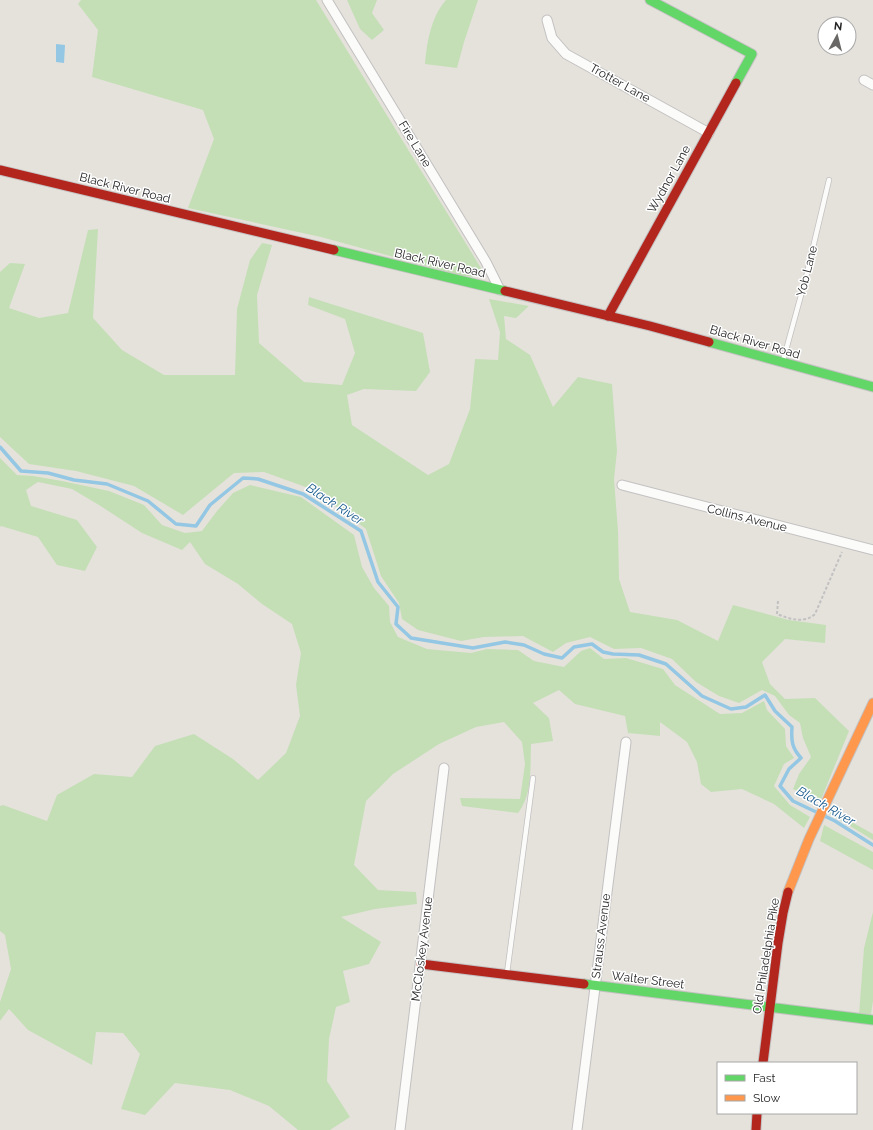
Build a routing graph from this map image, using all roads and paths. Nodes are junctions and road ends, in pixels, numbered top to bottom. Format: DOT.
graph roads {
  1 [pos="327,0"];
  2 [pos="650,0"];
  3 [pos="547,20"];
  4 [pos="864,80"];
  5 [pos="873,85"];
  6 [pos="709,133"];
  7 [pos="0,170"];
  8 [pos="829,180"];
  9 [pos="500,290"];
  10 [pos="608,316"];
  11 [pos="782,363"];
  12 [pos="873,387"];
  13 [pos="622,485"];
  14 [pos="847,544"];
  15 [pos="873,550"];
  16 [pos="778,601"];
  17 [pos="873,703"];
  18 [pos="871,715"];
  19 [pos="626,742"];
  20 [pos="444,768"];
  21 [pos="533,778"];
  22 [pos="421,964"];
  23 [pos="507,975"];
  24 [pos="595,986"];
  25 [pos="769,1007"];
  26 [pos="873,1020"];
  27 [pos="763,1062"];
  28 [pos="758,1114"];
  29 [pos="400,1130"];
  30 [pos="577,1130"];
  31 [pos="756,1130"];
  1 -- 9 [label="street, Fire Lane"];
  2 -- 6 [label="street, Wydnor Lane"];
  3 -- 6 [label="street, Trotter Lane"];
  4 -- 5 [label="street"];
  6 -- 10 [label="street, Wydnor Lane"];
  7 -- 9 [label="street, Black River Road"];
  8 -- 11 [label="lane, Yob Lane"];
  9 -- 10 [label="street, Black River Road"];
  10 -- 11 [label="street, Black River Road"];
  11 -- 12 [label="street, Black River Road"];
  13 -- 14 [label="street, Collins Avenue"];
  14 -- 15 [label="street, Collins Avenue"];
  14 -- 16 [label="path"];
  17 -- 18 [label="street, Old Philadelphia Pike"];
  18 -- 25 [label="street, Old Philadelphia Pike"];
  19 -- 24 [label="street, Strauss Avenue"];
  20 -- 22 [label="street, McCloskey Avenue"];
  21 -- 23 [label="lane"];
  22 -- 23 [label="street, Walter Street"];
  22 -- 29 [label="street, McCloskey Avenue"];
  23 -- 24 [label="street, Walter Street"];
  24 -- 25 [label="street, Walter Street"];
  24 -- 30 [label="street, Strauss Avenue"];
  25 -- 26 [label="street, Walter Street"];
  25 -- 27 [label="street, Old Philadelphia Pike"];
  28 -- 31 [label="street"];
}
